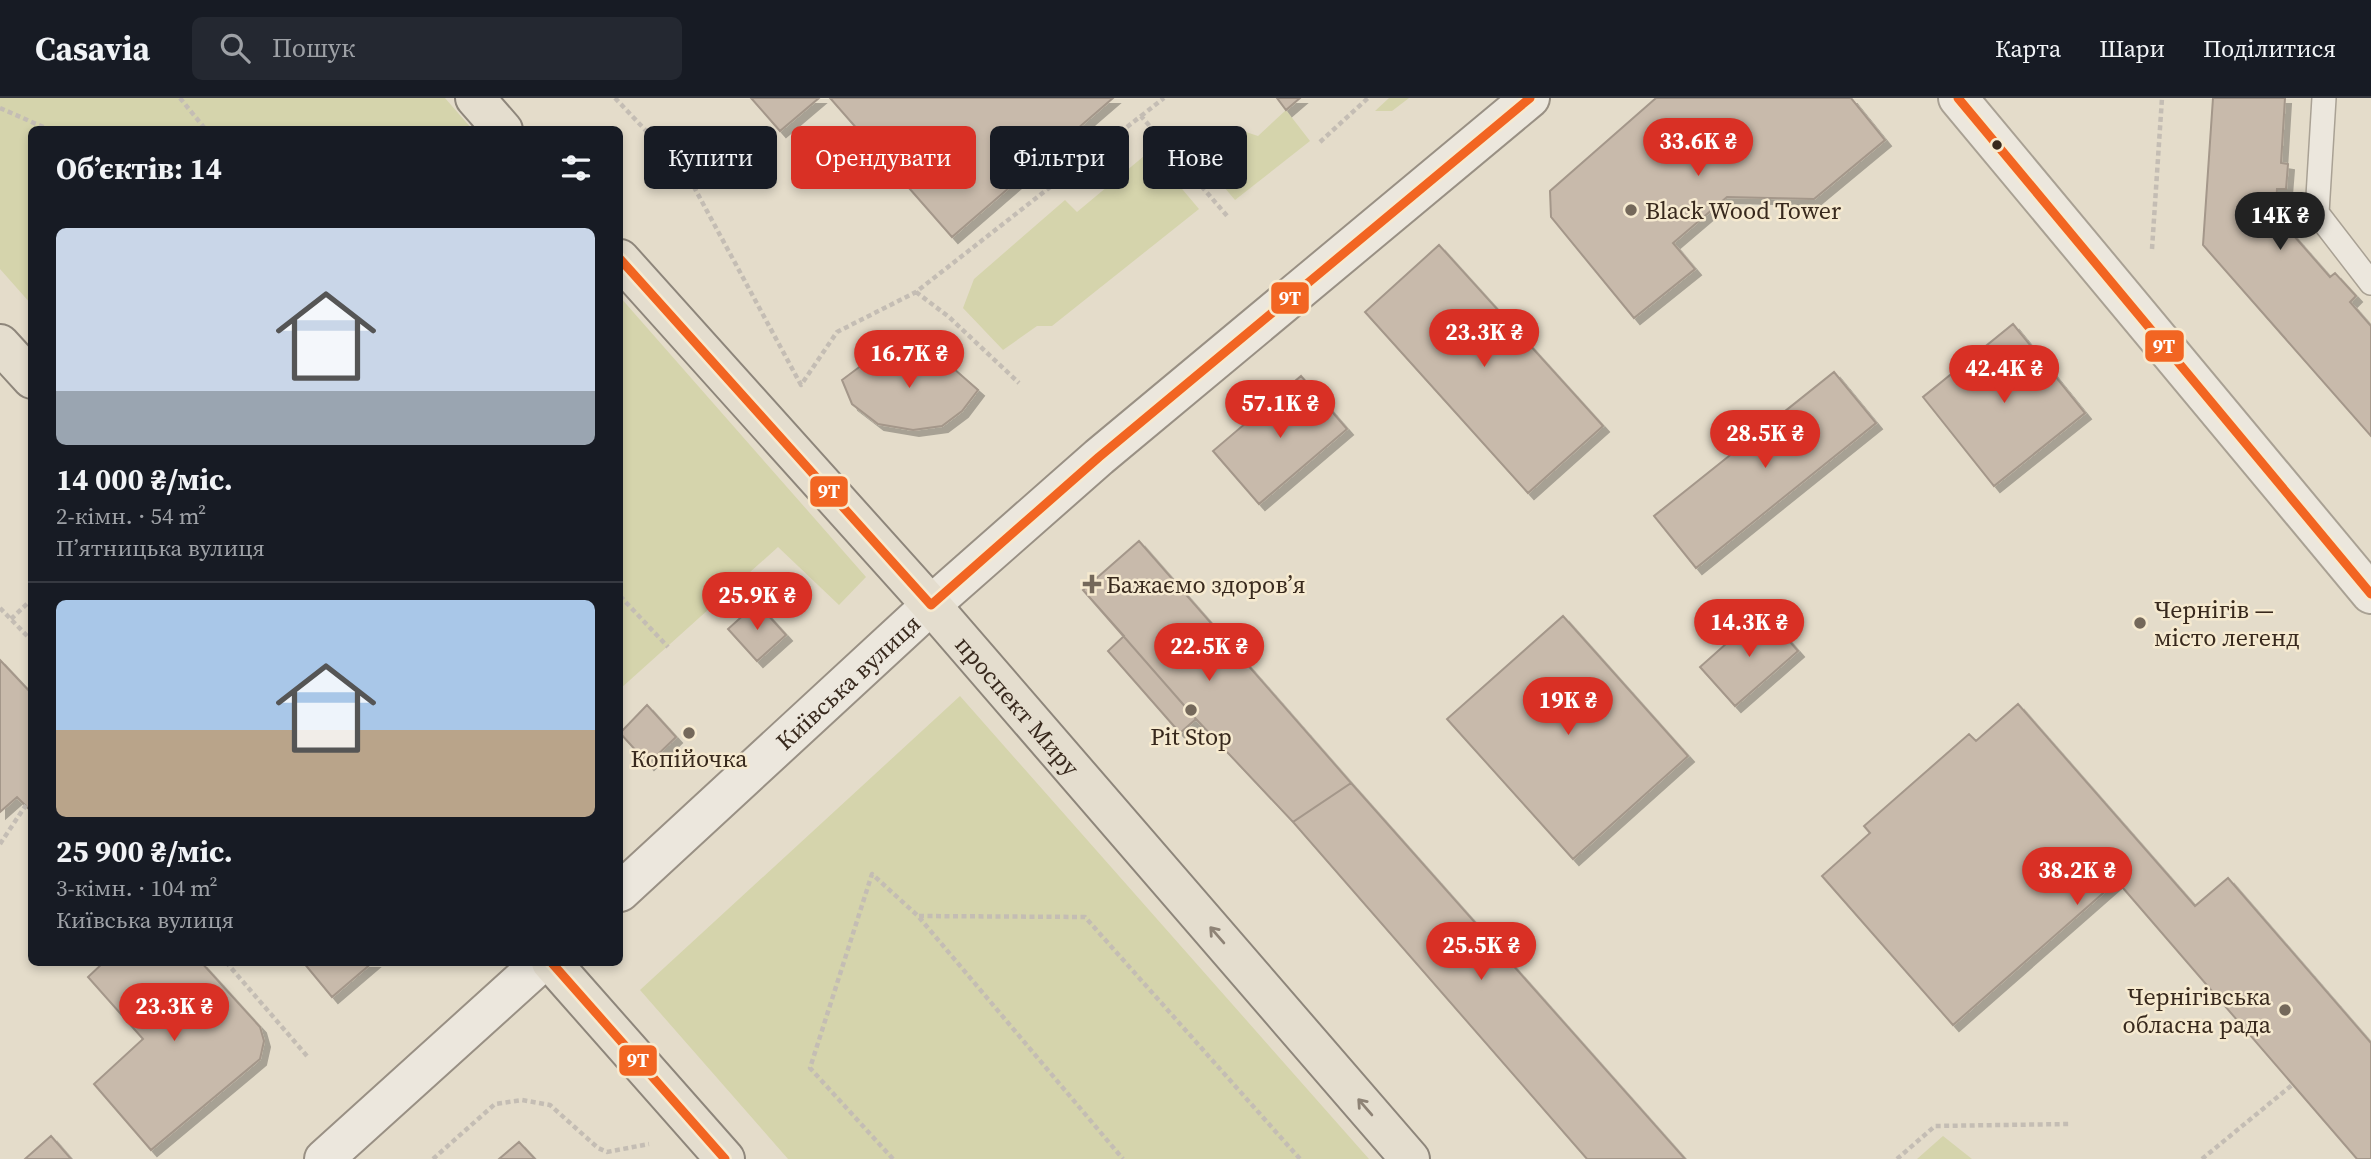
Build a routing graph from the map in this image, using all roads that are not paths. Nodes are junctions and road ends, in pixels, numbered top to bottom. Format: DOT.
graph roads {
  1 [pos="475,98"];
  2 [pos="1530,98"];
  3 [pos="1958,98"];
  4 [pos="2324,98"];
  5 [pos="500,126"];
  6 [pos="623,263"];
  7 [pos="2371,283"];
  8 [pos="0,344"];
  9 [pos="28,375"];
  10 [pos="2371,594"];
  11 [pos="931,605"];
  12 [pos="623,888"];
  13 [pos="538,966"];
  14 [pos="555,966"];
  15 [pos="324,1159"];
  16 [pos="725,1159"];
  17 [pos="1410,1159"];
  1 -- 5 [label="main road"];
  2 -- 11 [label="main road, Київська вулиця"];
  3 -- 10 [label="main road"];
  4 -- 7 [label="lane"];
  6 -- 11 [label="main road, проспект Миру"];
  8 -- 9 [label="main road"];
  11 -- 12 [label="main road, Київська вулиця"];
  17 -- 11 [label="main road, проспект Миру, one-way"];
  13 -- 15 [label="main road"];
  14 -- 16 [label="main road"];
}
